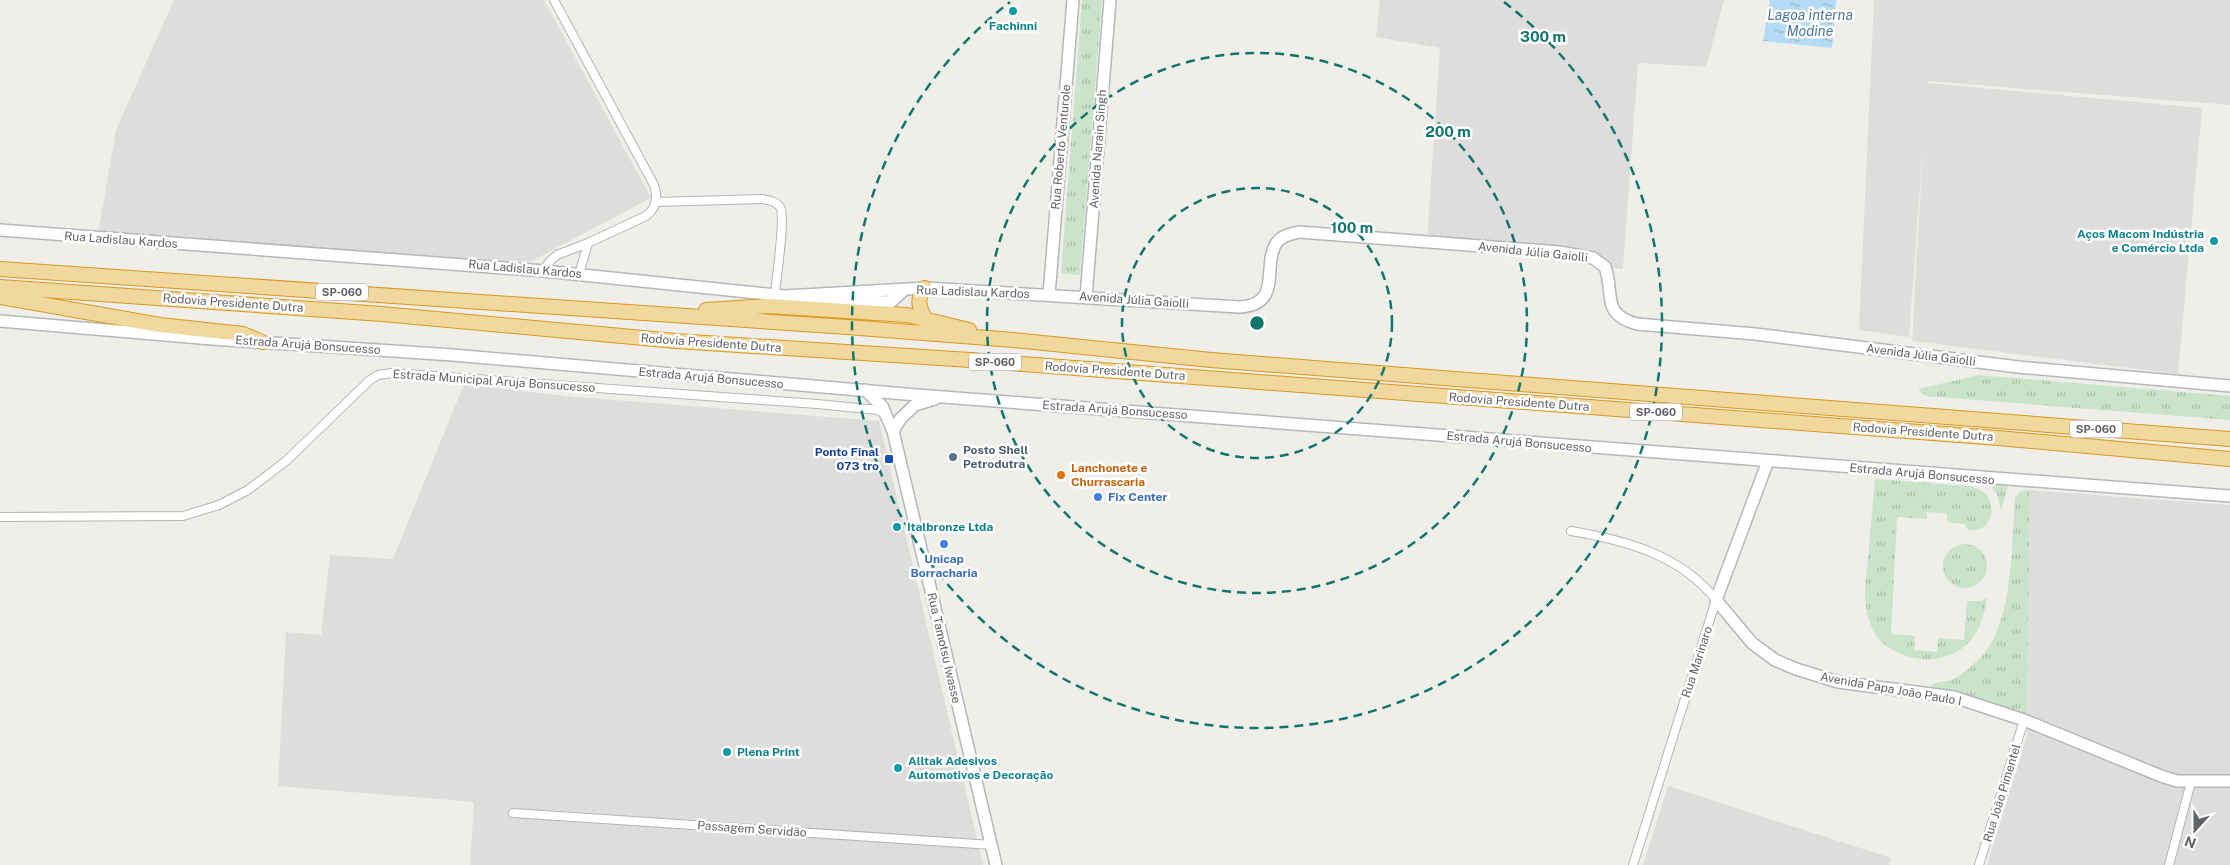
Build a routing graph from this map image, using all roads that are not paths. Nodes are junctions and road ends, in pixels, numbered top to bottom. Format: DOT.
graph roads {
  1 [pos="554,0"];
  2 [pos="1073,0"];
  3 [pos="1110,0"];
  4 [pos="656,202"];
  5 [pos="0,230"];
  6 [pos="588,243"];
  7 [pos="0,265"];
  8 [pos="0,269"];
  9 [pos="22,270"];
  10 [pos="544,271"];
  11 [pos="578,274"];
  12 [pos="0,287"];
  13 [pos="925,288"];
  14 [pos="780,295"];
  15 [pos="1049,295"];
  16 [pos="0,297"];
  17 [pos="1086,297"];
  18 [pos="745,306"];
  19 [pos="662,314"];
  20 [pos="925,319"];
  21 [pos="0,321"];
  22 [pos="1013,340"];
  23 [pos="262,342"];
  24 [pos="2230,386"];
  25 [pos="865,390"];
  26 [pos="938,397"];
  27 [pos="885,414"];
  28 [pos="892,431"];
  29 [pos="2230,439"];
  30 [pos="2230,459"];
  31 [pos="1768,461"];
  32 [pos="2230,496"];
  33 [pos="0,518"];
  34 [pos="1571,531"];
  35 [pos="1716,600"];
  36 [pos="2024,720"];
  37 [pos="2230,781"];
  38 [pos="2191,782"];
  39 [pos="512,813"];
  40 [pos="992,845"];
  41 [pos="996,865"];
  42 [pos="1633,865"];
  43 [pos="1979,865"];
  44 [pos="2169,865"];
  1 -- 4 [label="street"];
  2 -- 15 [label="street, Rua Roberto Venturole"];
  3 -- 17 [label="street, Avenida Narain Singh"];
  4 -- 6 [label="street"];
  4 -- 14 [label="street"];
  5 -- 10 [label="street, Rua Ladislau Kardos"];
  6 -- 10 [label="street"];
  6 -- 11 [label="street"];
  7 -- 9 [label="highway"];
  8 -- 9 [label="highway, Rodovia Presidente Dutra / SP-060"];
  9 -- 19 [label="highway, Rodovia Presidente Dutra / SP-060"];
  10 -- 11 [label="street, Rua Ladislau Kardos"];
  11 -- 14 [label="street, Rua Ladislau Kardos"];
  12 -- 30 [label="highway, Rodovia Presidente Dutra / SP-060"];
  13 -- 14 [label="street, Rua Ladislau Kardos"];
  13 -- 15 [label="street, Rua Ladislau Kardos"];
  13 -- 20 [label="highway"];
  14 -- 18 [label="highway"];
  15 -- 17 [label="street, Avenida Júlia Gaiolli"];
  16 -- 23 [label="highway"];
  17 -- 24 [label="street, Avenida Júlia Gaiolli"];
  18 -- 19 [label="highway"];
  18 -- 20 [label="highway"];
  19 -- 22 [label="highway, Rodovia Presidente Dutra / SP-060"];
  20 -- 22 [label="highway"];
  21 -- 23 [label="street, Estrada Arujá Bonsucesso"];
  22 -- 29 [label="highway, Rodovia Presidente Dutra / SP-060"];
  23 -- 25 [label="street, Estrada Arujá Bonsucesso"];
  25 -- 26 [label="street, Estrada Arujá Bonsucesso"];
  25 -- 27 [label="street, Rua Tamotsu Iwasse"];
  26 -- 28 [label="street"];
  26 -- 31 [label="street, Estrada Arujá Bonsucesso"];
  27 -- 28 [label="street, Rua Tamotsu Iwasse"];
  27 -- 33 [label="street, Estrada Municipal Aruja Bonsucesso"];
  28 -- 40 [label="street, Rua Tamotsu Iwasse"];
  31 -- 32 [label="street, Estrada Arujá Bonsucesso"];
  31 -- 35 [label="street, Rua Marinaro"];
  34 -- 35 [label="street"];
  35 -- 36 [label="street, Avenida Papa João Paulo I"];
  35 -- 42 [label="street, Rua Marinaro"];
  36 -- 38 [label="street, Avenida Papa João Paulo I"];
  36 -- 43 [label="street, Rua João Pimentel"];
  37 -- 38 [label="street, Avenida Papa João Paulo I"];
  38 -- 44 [label="street"];
  39 -- 40 [label="street, Passagem Servidão"];
  40 -- 41 [label="street, Rua Tamotsu Iwasse"];
}
